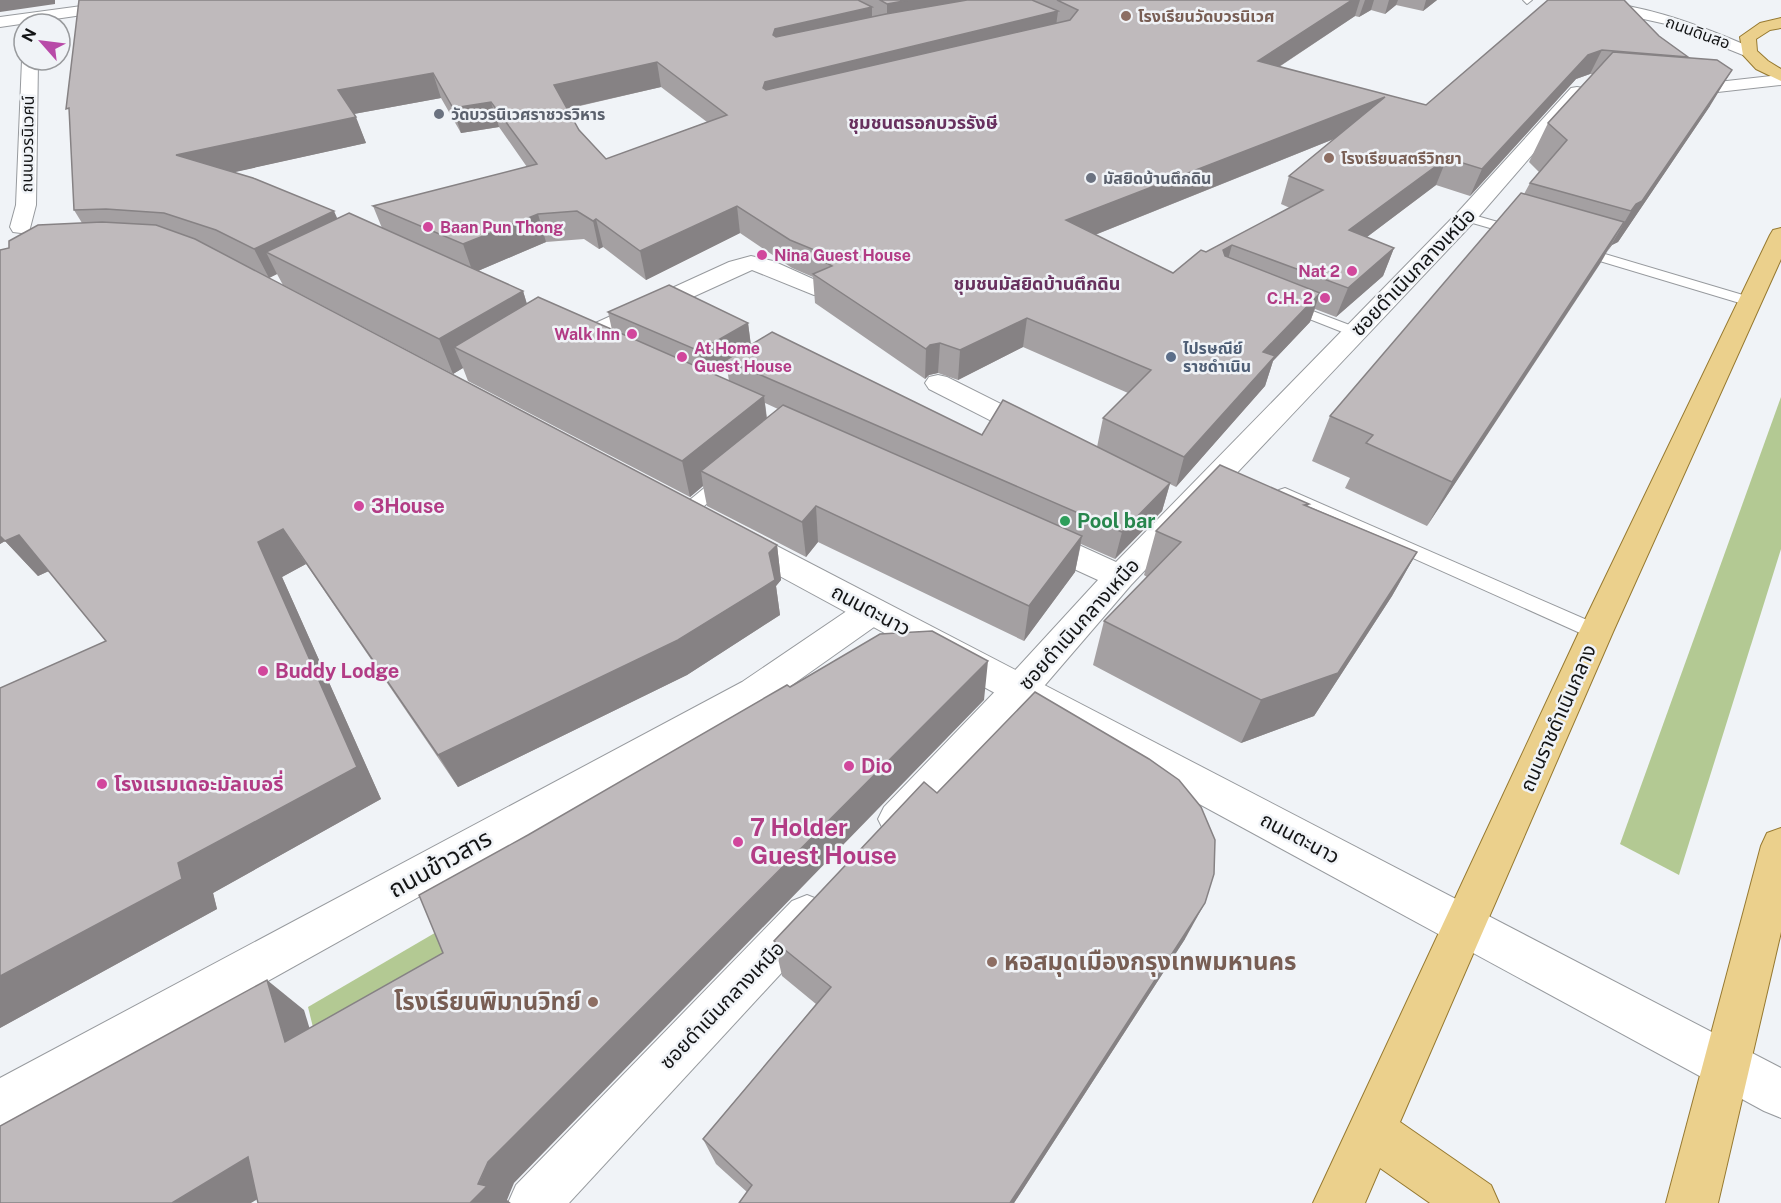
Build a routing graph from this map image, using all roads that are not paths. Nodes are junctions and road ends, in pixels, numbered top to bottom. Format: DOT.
graph roads {
  1 [pos="158,0"];
  2 [pos="1576,0"];
  3 [pos="100,4"];
  4 [pos="68,12"];
  5 [pos="1781,23"];
  6 [pos="1749,52"];
  7 [pos="30,72"];
  8 [pos="1781,78"];
  9 [pos="1601,81"];
  10 [pos="1657,86"];
  11 [pos="1466,217"];
  12 [pos="20,230"];
  13 [pos="1781,235"];
  14 [pos="1532,236"];
  15 [pos="1565,246"];
  16 [pos="814,288"];
  17 [pos="1274,300"];
  18 [pos="1748,301"];
  19 [pos="561,324"];
  20 [pos="1355,332"];
  21 [pos="587,336"];
  22 [pos="619,350"];
  23 [pos="938,383"];
  24 [pos="1062,445"];
  25 [pos="736,470"];
  26 [pos="1268,486"];
  27 [pos="694,516"];
  28 [pos="1013,528"];
  29 [pos="1120,577"];
  30 [pos="873,611"];
  31 [pos="1596,632"];
  32 [pos="1020,690"];
  33 [pos="1781,846"];
  34 [pos="870,849"];
  35 [pos="837,884"];
  36 [pos="1464,925"];
  37 [pos="1726,1065"];
  38 [pos="1781,1094"];
  39 [pos="0,1104"];
  40 [pos="1371,1131"];
  41 [pos="534,1203"];
  42 [pos="1339,1203"];
  43 [pos="1473,1203"];
  44 [pos="1692,1203"];
  1 -- 3 [label="street"];
  2 -- 6 [label="street, ถนนดินสอ"];
  3 -- 4 [label="street"];
  5 -- 6 [label="main road"];
  6 -- 8 [label="main road"];
  7 -- 12 [label="street, ถนนบวรนิเวศน์"];
  8 -- 10 [label="street"];
  9 -- 11 [label="street, ซอยดำเนินกลางเหนือ"];
  11 -- 14 [label="lane"];
  11 -- 20 [label="street, ซอยดำเนินกลางเหนือ"];
  13 -- 18 [label="main road, ถนนราชดำเนินกลาง"];
  15 -- 18 [label="lane"];
  16 -- 21 [label="street"];
  17 -- 20 [label="lane"];
  18 -- 31 [label="main road, ถนนราชดำเนินกลาง"];
  19 -- 21 [label="street"];
  20 -- 29 [label="street, ซอยดำเนินกลางเหนือ"];
  21 -- 22 [label="street"];
  23 -- 24 [label="street"];
  25 -- 27 [label="lane"];
  26 -- 31 [label="lane"];
  27 -- 30 [label="street, ถนนตะนาว"];
  28 -- 29 [label="street"];
  29 -- 32 [label="street, ซอยดำเนินกลางเหนือ"];
  30 -- 32 [label="street, ถนนตะนาว"];
  30 -- 39 [label="street, ถนนข้าวสาร"];
  31 -- 36 [label="main road, ถนนราชดำเนินกลาง"];
  32 -- 34 [label="street, ซอยดำเนินกลางเหนือ"];
  32 -- 36 [label="street, ถนนตะนาว"];
  33 -- 37 [label="main road"];
  35 -- 41 [label="street, ซอยดำเนินกลางเหนือ"];
  36 -- 37 [label="street, ถนนตะนาว"];
  36 -- 40 [label="main road, ถนนราชดำเนินกลาง"];
  37 -- 38 [label="street, ถนนตะนาว"];
  37 -- 44 [label="main road"];
  40 -- 42 [label="main road, ถนนราชดำเนินกลาง"];
  40 -- 43 [label="main road"];
}
